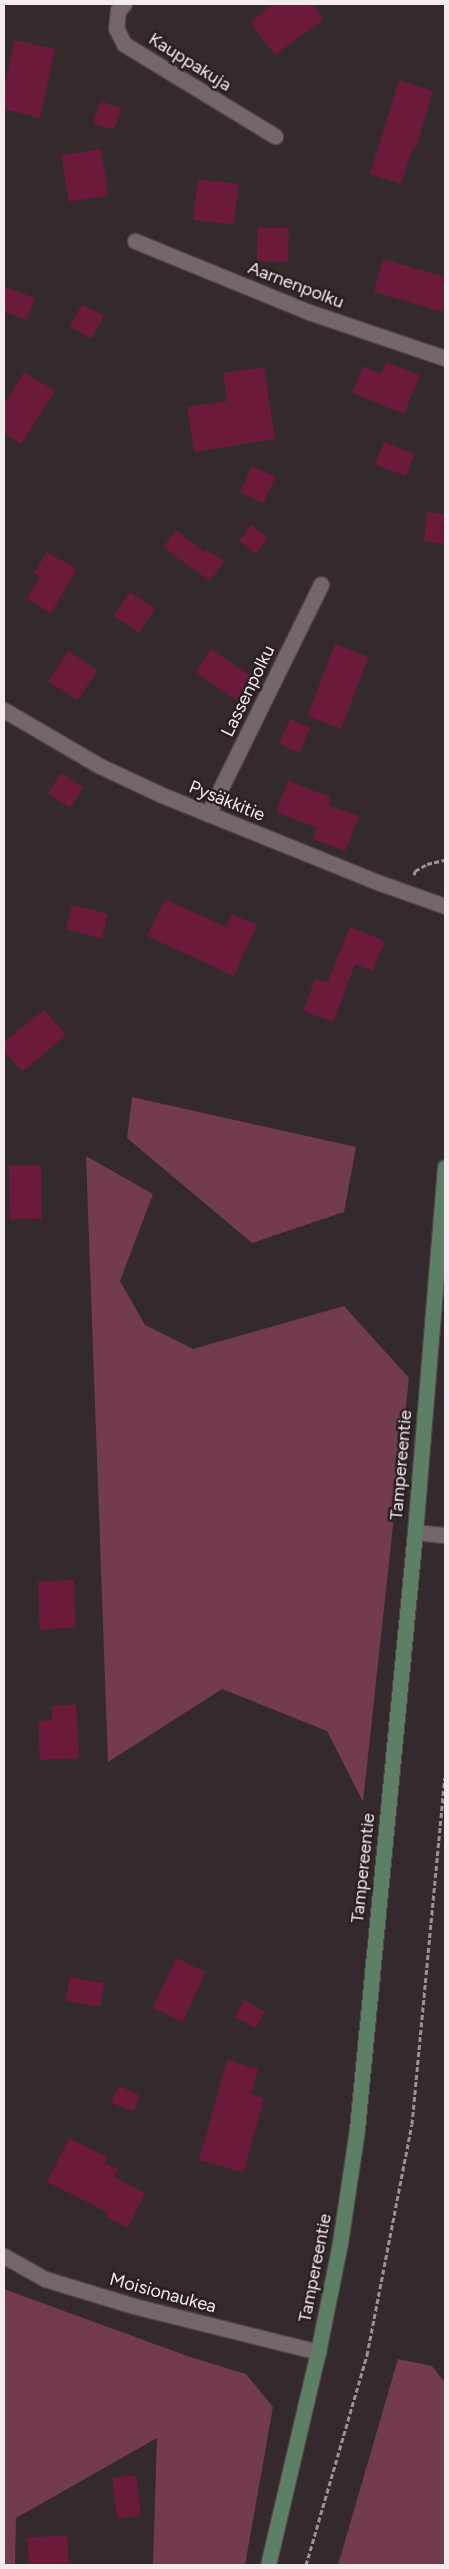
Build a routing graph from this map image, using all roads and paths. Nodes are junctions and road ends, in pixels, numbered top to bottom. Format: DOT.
graph roads {
  1 [pos="124,4"];
  2 [pos="274,136"];
  3 [pos="135,241"];
  4 [pos="445,358"];
  5 [pos="321,584"];
  6 [pos="4,710"];
  7 [pos="208,814"];
  8 [pos="445,860"];
  9 [pos="406,894"];
  10 [pos="445,906"];
  11 [pos="445,1167"];
  12 [pos="415,1532"];
  13 [pos="445,1534"];
  14 [pos="445,1778"];
  15 [pos="4,2256"];
  16 [pos="318,2352"];
  17 [pos="268,2565"];
  18 [pos="306,2565"];
  1 -- 2 [label="street, Kauppakuja"];
  3 -- 4 [label="street, Aarnenpolku"];
  5 -- 7 [label="street, Lassenpolku"];
  6 -- 7 [label="street, Pysäkkitie"];
  7 -- 9 [label="street, Pysäkkitie"];
  8 -- 9 [label="path"];
  9 -- 10 [label="street, Pysäkkitie"];
  11 -- 12 [label="main road, Tampereentie"];
  12 -- 13 [label="street"];
  12 -- 16 [label="main road, Tampereentie"];
  14 -- 18 [label="path"];
  15 -- 16 [label="street, Moisionaukea"];
  16 -- 17 [label="main road, Tampereentie"];
}
